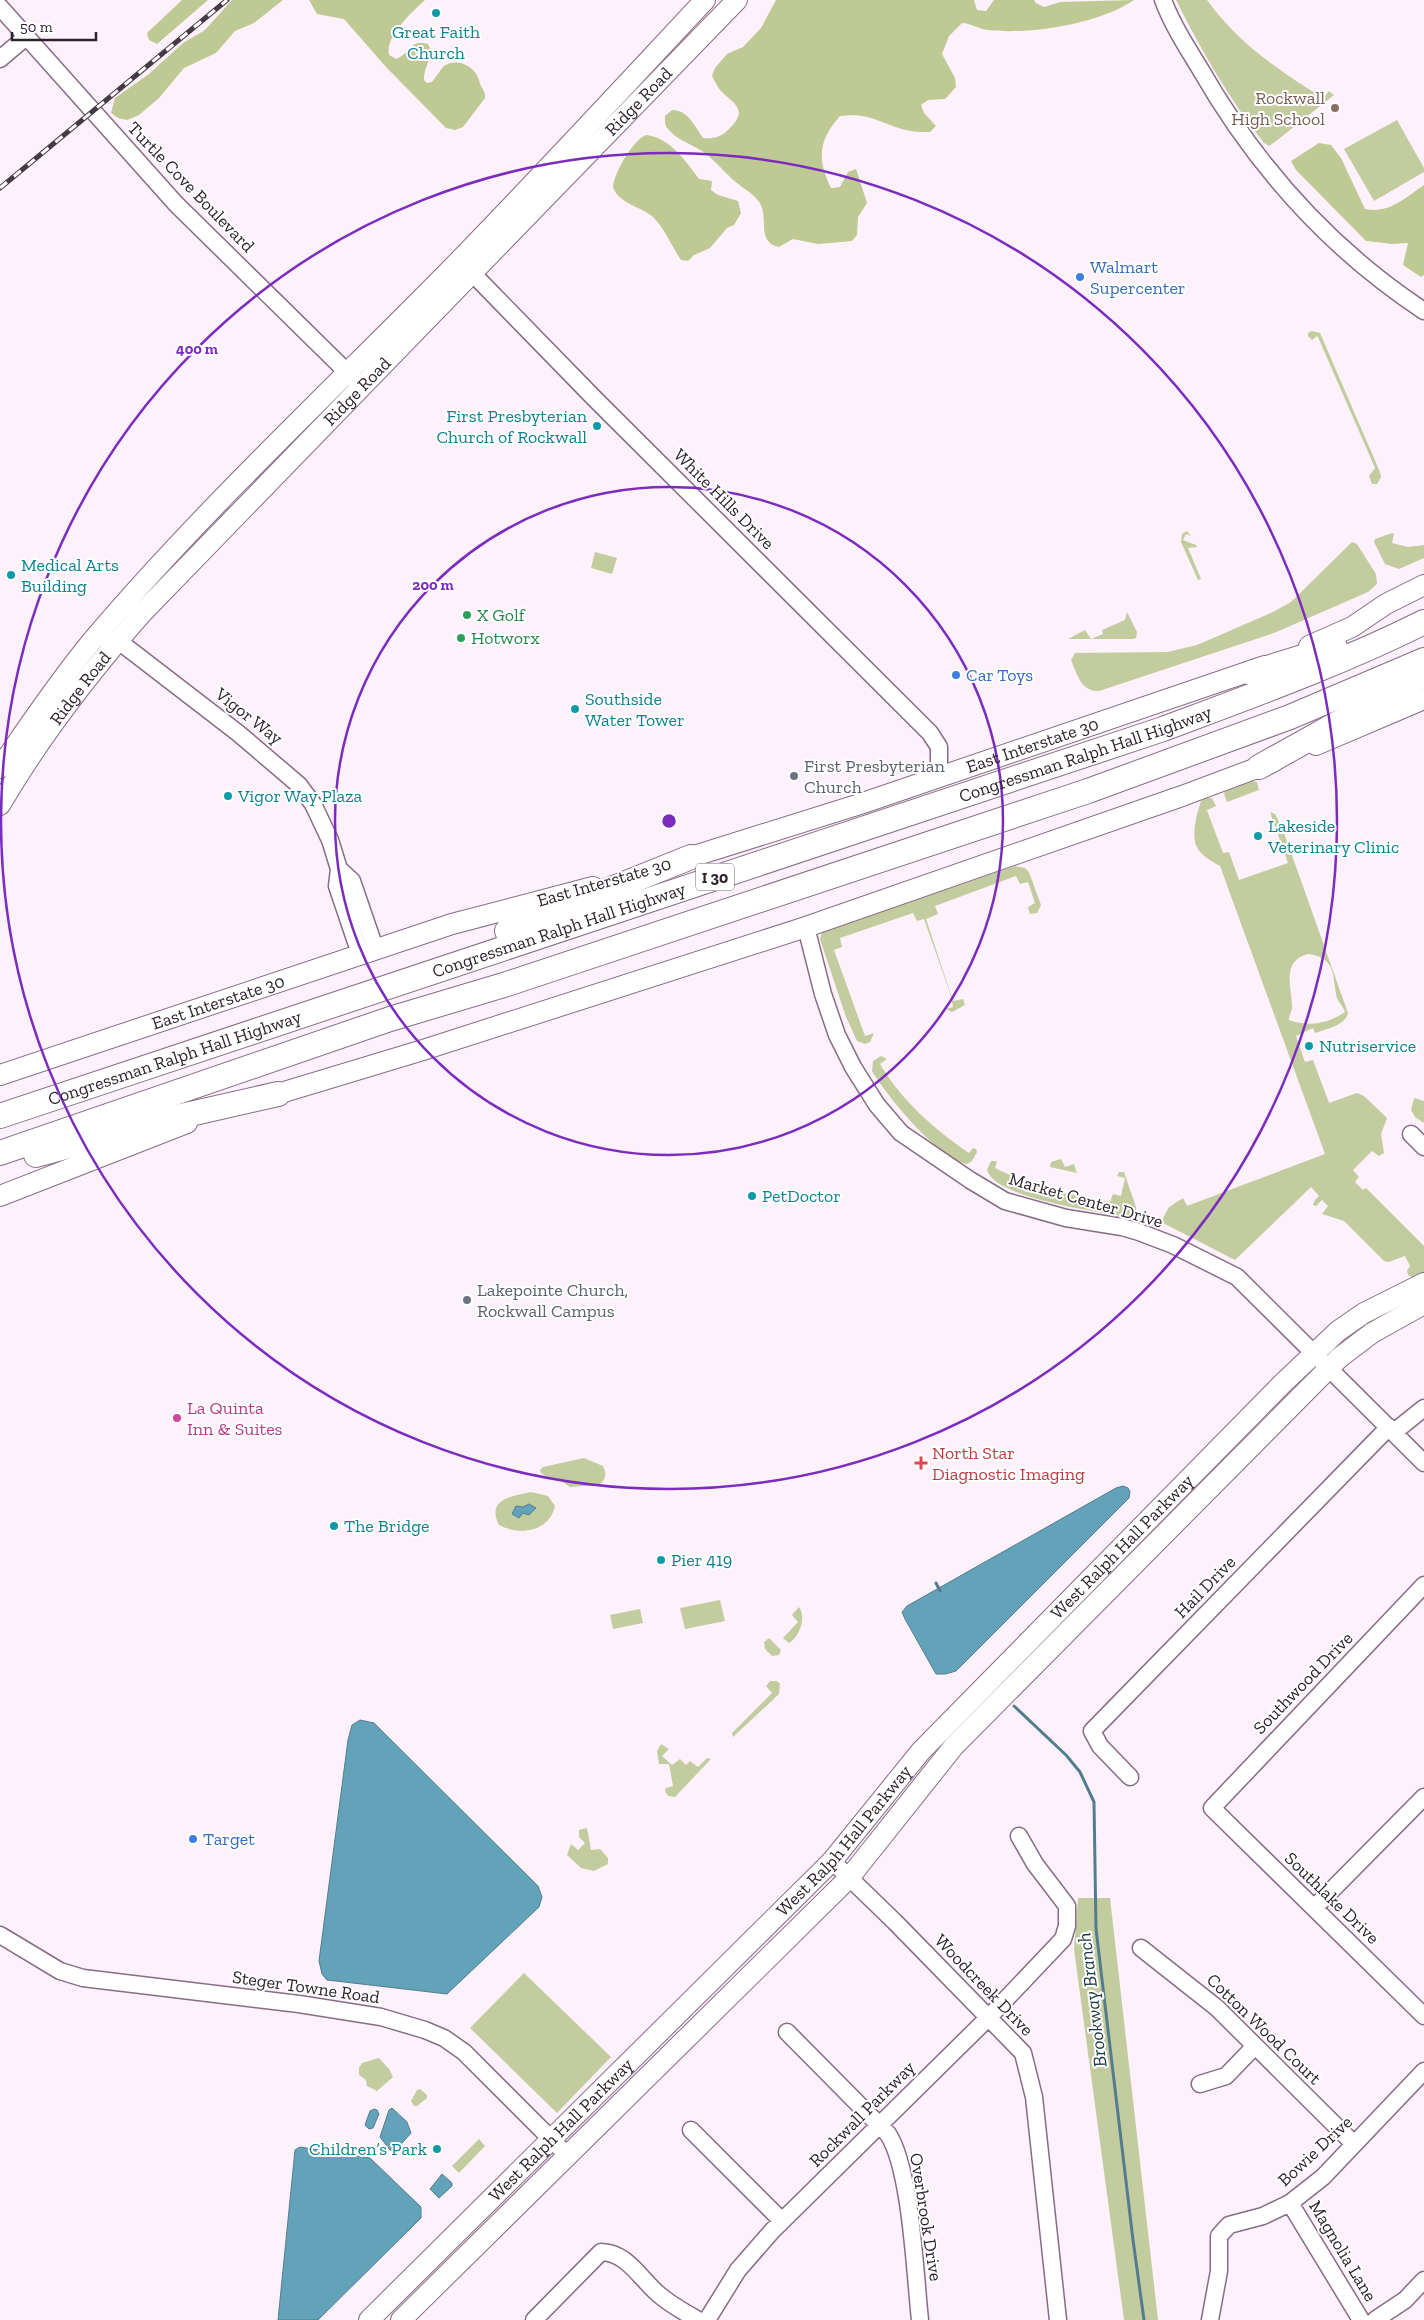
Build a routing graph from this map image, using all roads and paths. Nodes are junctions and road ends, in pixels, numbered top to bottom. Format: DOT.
graph roads {
  1 [pos="705,0"];
  2 [pos="737,0"];
  3 [pos="1164,0"];
  4 [pos="0,7"];
  5 [pos="718,9"];
  6 [pos="26,37"];
  7 [pos="0,59"];
  8 [pos="628,96"];
  9 [pos="466,265"];
  10 [pos="1424,311"];
  11 [pos="346,372"];
  12 [pos="361,387"];
  13 [pos="1424,584"];
  14 [pos="1424,610"];
  15 [pos="1424,622"];
  16 [pos="118,640"];
  17 [pos="91,642"];
  18 [pos="1424,660"];
  19 [pos="1251,673"];
  20 [pos="1424,675"];
  21 [pos="1424,700"];
  22 [pos="1259,767"];
  23 [pos="0,768"];
  24 [pos="938,776"];
  25 [pos="0,805"];
  26 [pos="691,857"];
  27 [pos="806,927"];
  28 [pos="368,951"];
  29 [pos="383,987"];
  30 [pos="0,1075"];
  31 [pos="278,1094"];
  32 [pos="0,1116"];
  33 [pos="1411,1134"];
  34 [pos="1424,1147"];
  35 [pos="0,1153"];
  36 [pos="0,1164"];
  37 [pos="0,1196"];
  38 [pos="1424,1282"];
  39 [pos="1424,1304"];
  40 [pos="1313,1355"];
  41 [pos="1328,1369"];
  42 [pos="1424,1408"];
  43 [pos="1392,1430"];
  44 [pos="1424,1463"];
  45 [pos="1424,1585"];
  46 [pos="1130,1777"];
  47 [pos="1424,1797"];
  48 [pos="1212,1808"];
  49 [pos="1019,1836"];
  50 [pos="832,1861"];
  51 [pos="849,1878"];
  52 [pos="1314,1908"];
  53 [pos="0,1936"];
  54 [pos="1141,1948"];
  55 [pos="1423,2011"];
  56 [pos="988,2017"];
  57 [pos="787,2032"];
  58 [pos="1255,2046"];
  59 [pos="1424,2071"];
  60 [pos="1200,2084"];
  61 [pos="879,2125"];
  62 [pos="691,2130"];
  63 [pos="552,2138"];
  64 [pos="1354,2144"];
  65 [pos="567,2155"];
  66 [pos="1290,2203"];
  67 [pos="782,2221"];
  68 [pos="1424,2280"];
  69 [pos="368,2320"];
  70 [pos="401,2320"];
  71 [pos="534,2320"];
  72 [pos="698,2320"];
  73 [pos="707,2320"];
  74 [pos="920,2320"];
  75 [pos="1058,2320"];
  76 [pos="1210,2320"];
  77 [pos="1361,2320"];
  78 [pos="1375,2320"];
  1 -- 8 [label="main road, Ridge Road"];
  2 -- 5 [label="main road, Ridge Road"];
  3 -- 10 [label="street"];
  4 -- 6 [label="street, Turtle Cove Boulevard"];
  5 -- 8 [label="main road, Ridge Road"];
  6 -- 7 [label="street"];
  6 -- 11 [label="street, Turtle Cove Boulevard"];
  8 -- 9 [label="main road, Ridge Road"];
  9 -- 11 [label="main road, Ridge Road"];
  9 -- 12 [label="main road, Ridge Road"];
  9 -- 24 [label="street, White Hills Drive"];
  11 -- 12 [label="street, Turtle Cove Boulevard"];
  11 -- 17 [label="main road, Ridge Road"];
  12 -- 16 [label="main road, Ridge Road"];
  13 -- 19 [label="main road, East Interstate 30"];
  14 -- 19 [label="highway"];
  15 -- 29 [label="highway, Congressman Ralph Hall Highway / I 30"];
  16 -- 17 [label="street"];
  16 -- 25 [label="main road, Ridge Road"];
  16 -- 28 [label="street, Vigor Way"];
  17 -- 23 [label="main road, Ridge Road"];
  18 -- 35 [label="highway, Congressman Ralph Hall Highway / I 30"];
  19 -- 24 [label="main road, East Interstate 30"];
  20 -- 22 [label="highway"];
  21 -- 22 [label="main road"];
  22 -- 27 [label="main road"];
  24 -- 26 [label="main road, East Interstate 30"];
  26 -- 28 [label="main road, East Interstate 30"];
  26 -- 29 [label="highway"];
  27 -- 31 [label="main road"];
  27 -- 40 [label="street, Market Center Drive"];
  28 -- 30 [label="main road, East Interstate 30"];
  29 -- 32 [label="highway, Congressman Ralph Hall Highway / I 30"];
  31 -- 36 [label="highway"];
  31 -- 37 [label="main road"];
  33 -- 34 [label="street"];
  38 -- 40 [label="main road, West Ralph Hall Parkway"];
  39 -- 41 [label="main road, West Ralph Hall Parkway"];
  40 -- 41 [label="street, Market Center Drive"];
  40 -- 50 [label="main road, West Ralph Hall Parkway"];
  41 -- 43 [label="street, Market Center Drive"];
  41 -- 51 [label="main road, West Ralph Hall Parkway"];
  42 -- 43 [label="street"];
  43 -- 44 [label="street, Market Center Drive"];
  43 -- 46 [label="street, Hail Drive"];
  45 -- 48 [label="street, Southwood Drive"];
  47 -- 52 [label="street"];
  48 -- 52 [label="street, Southlake Drive"];
  49 -- 56 [label="street, Rockwall Parkway"];
  50 -- 51 [label="street, Woodcreek Drive"];
  50 -- 63 [label="main road, West Ralph Hall Parkway"];
  51 -- 56 [label="street, Woodcreek Drive"];
  51 -- 65 [label="main road, West Ralph Hall Parkway"];
  52 -- 55 [label="street, Southlake Drive"];
  53 -- 63 [label="street, Steger Towne Road"];
  54 -- 58 [label="street, Cotton Wood Court"];
  56 -- 61 [label="street, Rockwall Parkway"];
  56 -- 75 [label="street, Woodcreek Drive"];
  57 -- 61 [label="street, Overbrook Drive"];
  58 -- 60 [label="street"];
  58 -- 64 [label="street, Cotton Wood Court"];
  59 -- 64 [label="street, Bowie Drive"];
  61 -- 67 [label="street, Rockwall Parkway"];
  61 -- 74 [label="street, Overbrook Drive"];
  62 -- 67 [label="street"];
  63 -- 65 [label="street, Steger Towne Road"];
  63 -- 69 [label="main road, West Ralph Hall Parkway"];
  64 -- 66 [label="street, Bowie Drive"];
  65 -- 70 [label="main road, West Ralph Hall Parkway"];
  66 -- 76 [label="street, Bowie Drive"];
  66 -- 77 [label="street, Magnolia Lane"];
  67 -- 73 [label="street, Rockwall Parkway"];
  68 -- 78 [label="street"];
  71 -- 72 [label="street"];
}
